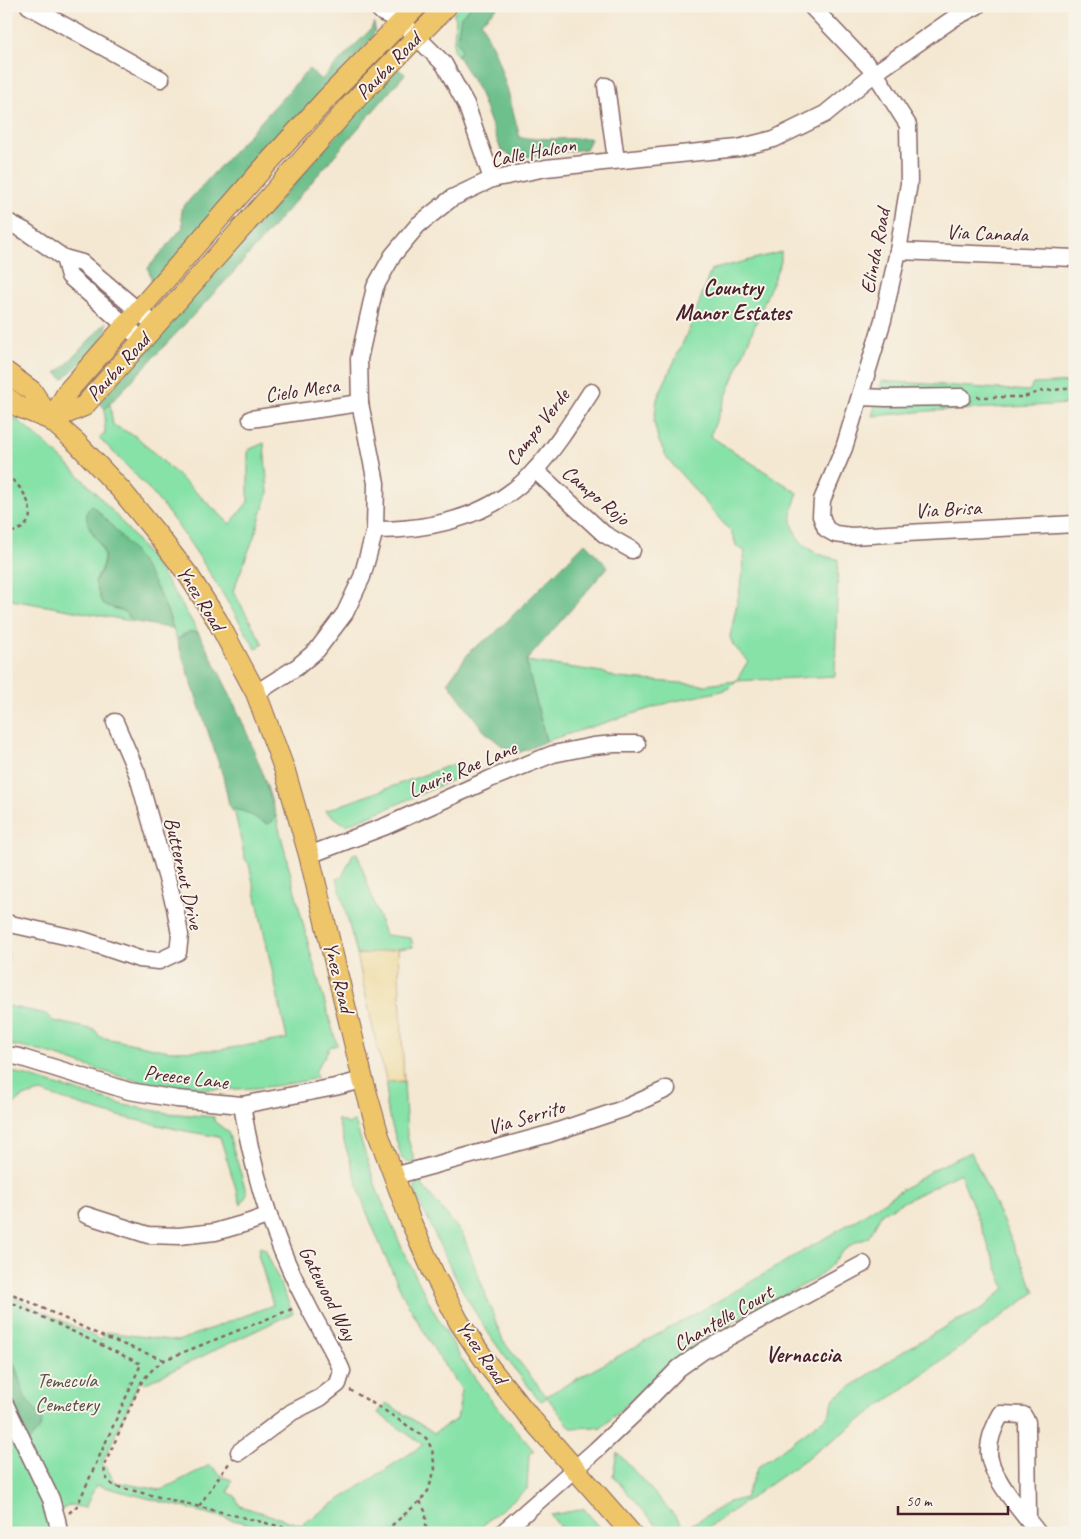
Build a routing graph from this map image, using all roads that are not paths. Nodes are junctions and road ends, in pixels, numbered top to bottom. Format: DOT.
graph roads {
  1 [pos="30,6"];
  2 [pos="376,6"];
  3 [pos="417,6"];
  4 [pos="447,6"];
  5 [pos="811,6"];
  6 [pos="977,6"];
  7 [pos="399,14"];
  8 [pos="417,36"];
  9 [pos="875,73"];
  10 [pos="161,79"];
  11 [pos="606,86"];
  12 [pos="616,160"];
  13 [pos="492,179"];
  14 [pos="6,221"];
  15 [pos="898,251"];
  16 [pos="1075,258"];
  17 [pos="132,318"];
  18 [pos="148,333"];
  19 [pos="6,372"];
  20 [pos="590,392"];
  21 [pos="860,396"];
  22 [pos="962,396"];
  23 [pos="6,397"];
  24 [pos="360,403"];
  25 [pos="251,419"];
  26 [pos="51,420"];
  27 [pos="535,470"];
  28 [pos="1075,524"];
  29 [pos="826,529"];
  30 [pos="375,530"];
  31 [pos="632,550"];
  32 [pos="256,693"];
  33 [pos="115,722"];
  34 [pos="637,744"];
  35 [pos="309,855"];
  36 [pos="6,923"];
  37 [pos="6,1055"];
  38 [pos="363,1080"];
  39 [pos="667,1089"];
  40 [pos="242,1105"];
  41 [pos="394,1176"];
  42 [pos="269,1214"];
  43 [pos="86,1215"];
  44 [pos="863,1264"];
  45 [pos="6,1406"];
  46 [pos="239,1452"];
  47 [pos="575,1470"];
  48 [pos="1028,1520"];
  49 [pos="58,1526"];
  50 [pos="502,1533"];
  51 [pos="631,1533"];
  52 [pos="1038,1533"];
  1 -- 10 [label="street"];
  2 -- 7 [label="street"];
  3 -- 7 [label="main road, Pauba Road"];
  4 -- 8 [label="main road, Pauba Road"];
  5 -- 9 [label="street, Elinda Road"];
  6 -- 9 [label="street, Calle Halcon"];
  7 -- 8 [label="street"];
  7 -- 17 [label="main road, Pauba Road"];
  8 -- 13 [label="street"];
  8 -- 18 [label="main road, Pauba Road"];
  9 -- 12 [label="street, Calle Halcon"];
  9 -- 15 [label="street, Elinda Road"];
  11 -- 12 [label="street"];
  12 -- 13 [label="street, Calle Halcon"];
  13 -- 24 [label="street, Calle Halcon"];
  14 -- 17 [label="street"];
  15 -- 16 [label="street, Via Canada"];
  15 -- 21 [label="street, Elinda Road"];
  17 -- 18 [label="street"];
  17 -- 26 [label="main road, Pauba Road"];
  18 -- 26 [label="main road, Pauba Road"];
  19 -- 26 [label="main road, Ynez Road"];
  20 -- 27 [label="street, Campo Verde"];
  21 -- 22 [label="street"];
  21 -- 29 [label="street, Elinda Road"];
  23 -- 26 [label="main road, Ynez Road"];
  24 -- 25 [label="street, Cielo Mesa"];
  24 -- 30 [label="street, Calle Halcon"];
  26 -- 32 [label="main road, Ynez Road"];
  27 -- 30 [label="street, Campo Verde"];
  27 -- 31 [label="street, Campo Rojo"];
  28 -- 29 [label="street, Via Brisa"];
  30 -- 32 [label="street, Calle Halcon"];
  32 -- 35 [label="main road, Ynez Road"];
  33 -- 36 [label="street, Butternut Drive"];
  34 -- 35 [label="street, Laurie Rae Lane"];
  35 -- 38 [label="main road, Ynez Road"];
  37 -- 40 [label="street, Preece Lane"];
  38 -- 40 [label="street, Preece Lane"];
  38 -- 41 [label="main road, Ynez Road"];
  39 -- 41 [label="street, Via Serrito"];
  40 -- 42 [label="street, Gatewood Way"];
  41 -- 47 [label="main road, Ynez Road"];
  42 -- 43 [label="street"];
  42 -- 46 [label="street, Gatewood Way"];
  44 -- 47 [label="street, Chantelle Court"];
  45 -- 49 [label="street"];
  47 -- 50 [label="street, Chantelle Court"];
  47 -- 51 [label="main road, Ynez Road"];
  48 -- 48 [label="street"];
  48 -- 52 [label="street"];
}
